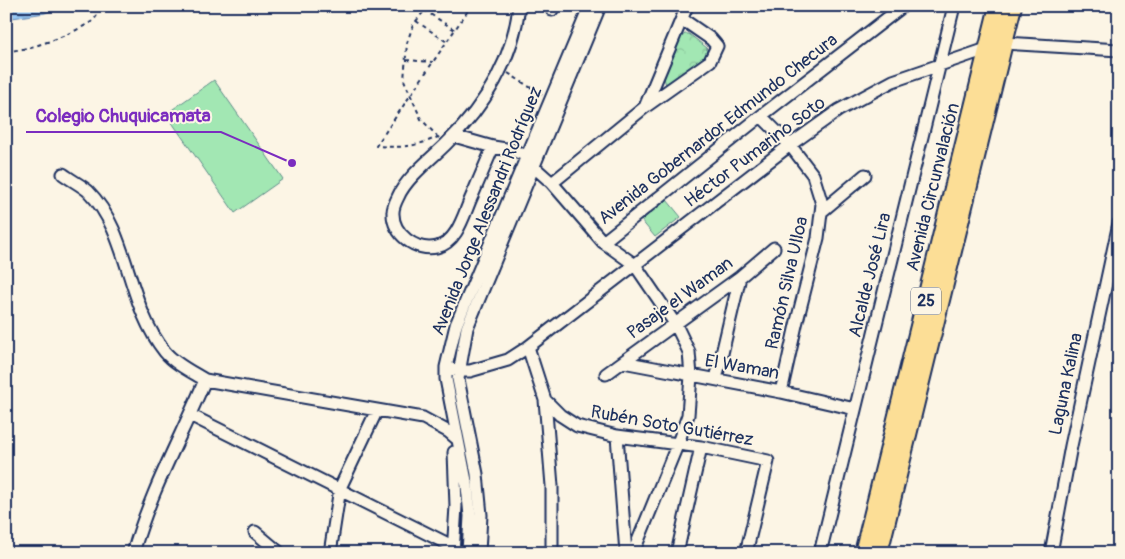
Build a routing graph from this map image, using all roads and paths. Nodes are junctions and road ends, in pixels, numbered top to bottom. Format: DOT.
graph roads {
  1 [pos="103,6"];
  2 [pos="428,6"];
  3 [pos="466,6"];
  4 [pos="471,6"];
  5 [pos="519,6"];
  6 [pos="590,6"];
  7 [pos="600,6"];
  8 [pos="687,6"];
  9 [pos="903,6"];
  10 [pos="954,6"];
  11 [pos="998,6"];
  12 [pos="1013,6"];
  13 [pos="424,10"];
  14 [pos="468,10"];
  15 [pos="682,19"];
  16 [pos="416,21"];
  17 [pos="588,23"];
  18 [pos="455,30"];
  19 [pos="946,39"];
  20 [pos="447,42"];
  21 [pos="1004,43"];
  22 [pos="988,49"];
  23 [pos="1119,50"];
  24 [pos="6,51"];
  25 [pos="965,56"];
  26 [pos="406,60"];
  27 [pos="433,62"];
  28 [pos="939,64"];
  29 [pos="501,68"];
  30 [pos="410,96"];
  31 [pos="551,99"];
  32 [pos="645,107"];
  33 [pos="761,116"];
  34 [pos="446,138"];
  35 [pos="790,146"];
  36 [pos="493,147"];
  37 [pos="526,156"];
  38 [pos="534,167"];
  39 [pos="63,174"];
  40 [pos="865,174"];
  41 [pos="552,183"];
  42 [pos="821,212"];
  43 [pos="1119,222"];
  44 [pos="602,242"];
  45 [pos="774,248"];
  46 [pos="635,265"];
  47 [pos="740,277"];
  48 [pos="676,325"];
  49 [pos="528,347"];
  50 [pos="623,362"];
  51 [pos="446,367"];
  52 [pos="458,371"];
  53 [pos="606,374"];
  54 [pos="691,376"];
  55 [pos="716,379"];
  56 [pos="205,380"];
  57 [pos="781,392"];
  58 [pos="545,400"];
  59 [pos="855,409"];
  60 [pos="377,410"];
  61 [pos="190,415"];
  62 [pos="453,435"];
  63 [pos="617,436"];
  64 [pos="678,443"];
  65 [pos="701,447"];
  66 [pos="340,489"];
  67 [pos="254,532"];
  68 [pos="454,550"];
  69 [pos="133,553"];
  70 [pos="280,553"];
  71 [pos="330,553"];
  72 [pos="468,553"];
  73 [pos="479,553"];
  74 [pos="552,553"];
  75 [pos="626,553"];
  76 [pos="633,553"];
  77 [pos="677,553"];
  78 [pos="746,553"];
  79 [pos="820,553"];
  80 [pos="863,553"];
  81 [pos="878,553"];
  82 [pos="1051,553"];
  1 -- 24 [label="path"];
  2 -- 13 [label="path"];
  3 -- 14 [label="path"];
  4 -- 14 [label="path"];
  5 -- 29 [label="street"];
  6 -- 17 [label="street, Avenida Jorge Alessandri Rodríguez"];
  7 -- 17 [label="street, Avenida Jorge Alessandri Rodríguez"];
  8 -- 15 [label="street"];
  9 -- 33 [label="street, Avenida Gobernardor Edmundo Checura"];
  10 -- 19 [label="street, Alcalde José Lira"];
  11 -- 22 [label="highway, Avenida Circunvalación / 25"];
  12 -- 21 [label="highway, Avenida Circunvalación / 25"];
  13 -- 16 [label="path"];
  13 -- 18 [label="path"];
  14 -- 18 [label="path"];
  15 -- 32 [label="street"];
  15 -- 32 [label="street"];
  16 -- 20 [label="path"];
  16 -- 26 [label="path"];
  17 -- 31 [label="street, Avenida Jorge Alessandri Rodríguez"];
  17 -- 38 [label="street, Avenida Jorge Alessandri Rodríguez"];
  18 -- 20 [label="path"];
  19 -- 25 [label="street"];
  19 -- 28 [label="street, Alcalde José Lira"];
  20 -- 27 [label="path"];
  21 -- 22 [label="street, Héctor Pumarino Soto"];
  21 -- 23 [label="street, Héctor Pumarino Soto"];
  21 -- 81 [label="highway, Avenida Circunvalación / 25"];
  22 -- 25 [label="street, Héctor Pumarino Soto"];
  22 -- 80 [label="highway, Avenida Circunvalación / 25"];
  25 -- 28 [label="street, Héctor Pumarino Soto"];
  26 -- 27 [label="path"];
  26 -- 30 [label="path"];
  27 -- 30 [label="path"];
  28 -- 35 [label="street, Héctor Pumarino Soto"];
  28 -- 59 [label="street, Alcalde José Lira"];
  29 -- 31 [label="path"];
  29 -- 34 [label="street"];
  30 -- 34 [label="path"];
  30 -- 34 [label="path"];
  31 -- 37 [label="street, Avenida Jorge Alessandri Rodríguez"];
  32 -- 41 [label="street"];
  33 -- 35 [label="street, Ramón Silva Ulloa"];
  33 -- 44 [label="street, Avenida Gobernardor Edmundo Checura"];
  34 -- 36 [label="street"];
  34 -- 36 [label="street"];
  35 -- 42 [label="street, Ramón Silva Ulloa"];
  35 -- 46 [label="street, Héctor Pumarino Soto"];
  36 -- 37 [label="street"];
  37 -- 38 [label="street"];
  37 -- 51 [label="street, Avenida Jorge Alessandri Rodríguez"];
  38 -- 41 [label="street"];
  38 -- 52 [label="street, Avenida Jorge Alessandri Rodríguez"];
  39 -- 56 [label="street"];
  40 -- 42 [label="street, Ramón Silva Ulloa"];
  41 -- 44 [label="street"];
  42 -- 57 [label="street, Ramón Silva Ulloa"];
  43 -- 82 [label="street, Laguna Kalina"];
  44 -- 46 [label="street"];
  45 -- 47 [label="street, Pasaje el Waman"];
  46 -- 48 [label="street"];
  46 -- 49 [label="street, Héctor Pumarino Soto"];
  47 -- 48 [label="street, Pasaje el Waman"];
  47 -- 55 [label="street"];
  48 -- 50 [label="street, Pasaje el Waman"];
  48 -- 54 [label="street"];
  49 -- 52 [label="street, Héctor Pumarino Soto"];
  49 -- 58 [label="street, Rubén Soto Gutiérrez"];
  50 -- 53 [label="street, Pasaje el Waman"];
  50 -- 54 [label="street, El Waman"];
  51 -- 52 [label="street, Héctor Pumarino Soto"];
  51 -- 62 [label="street, Avenida Jorge Alessandri Rodríguez"];
  52 -- 73 [label="street, Avenida Jorge Alessandri Rodríguez"];
  54 -- 55 [label="street, El Waman"];
  54 -- 64 [label="street"];
  55 -- 57 [label="street, El Waman"];
  56 -- 60 [label="street"];
  56 -- 61 [label="street"];
  57 -- 59 [label="street, El Waman"];
  58 -- 63 [label="street, Rubén Soto Gutiérrez"];
  58 -- 74 [label="street"];
  59 -- 79 [label="street, Alcalde José Lira"];
  60 -- 62 [label="street"];
  60 -- 66 [label="street"];
  61 -- 66 [label="street"];
  61 -- 69 [label="street"];
  62 -- 68 [label="street"];
  62 -- 72 [label="street, Avenida Jorge Alessandri Rodríguez"];
  63 -- 64 [label="street, Rubén Soto Gutiérrez"];
  63 -- 75 [label="street"];
  64 -- 65 [label="street, Rubén Soto Gutiérrez"];
  64 -- 76 [label="street"];
  65 -- 77 [label="street"];
  65 -- 78 [label="street, Rubén Soto Gutiérrez"];
  66 -- 68 [label="street"];
  66 -- 71 [label="street"];
  67 -- 70 [label="street"];
}
